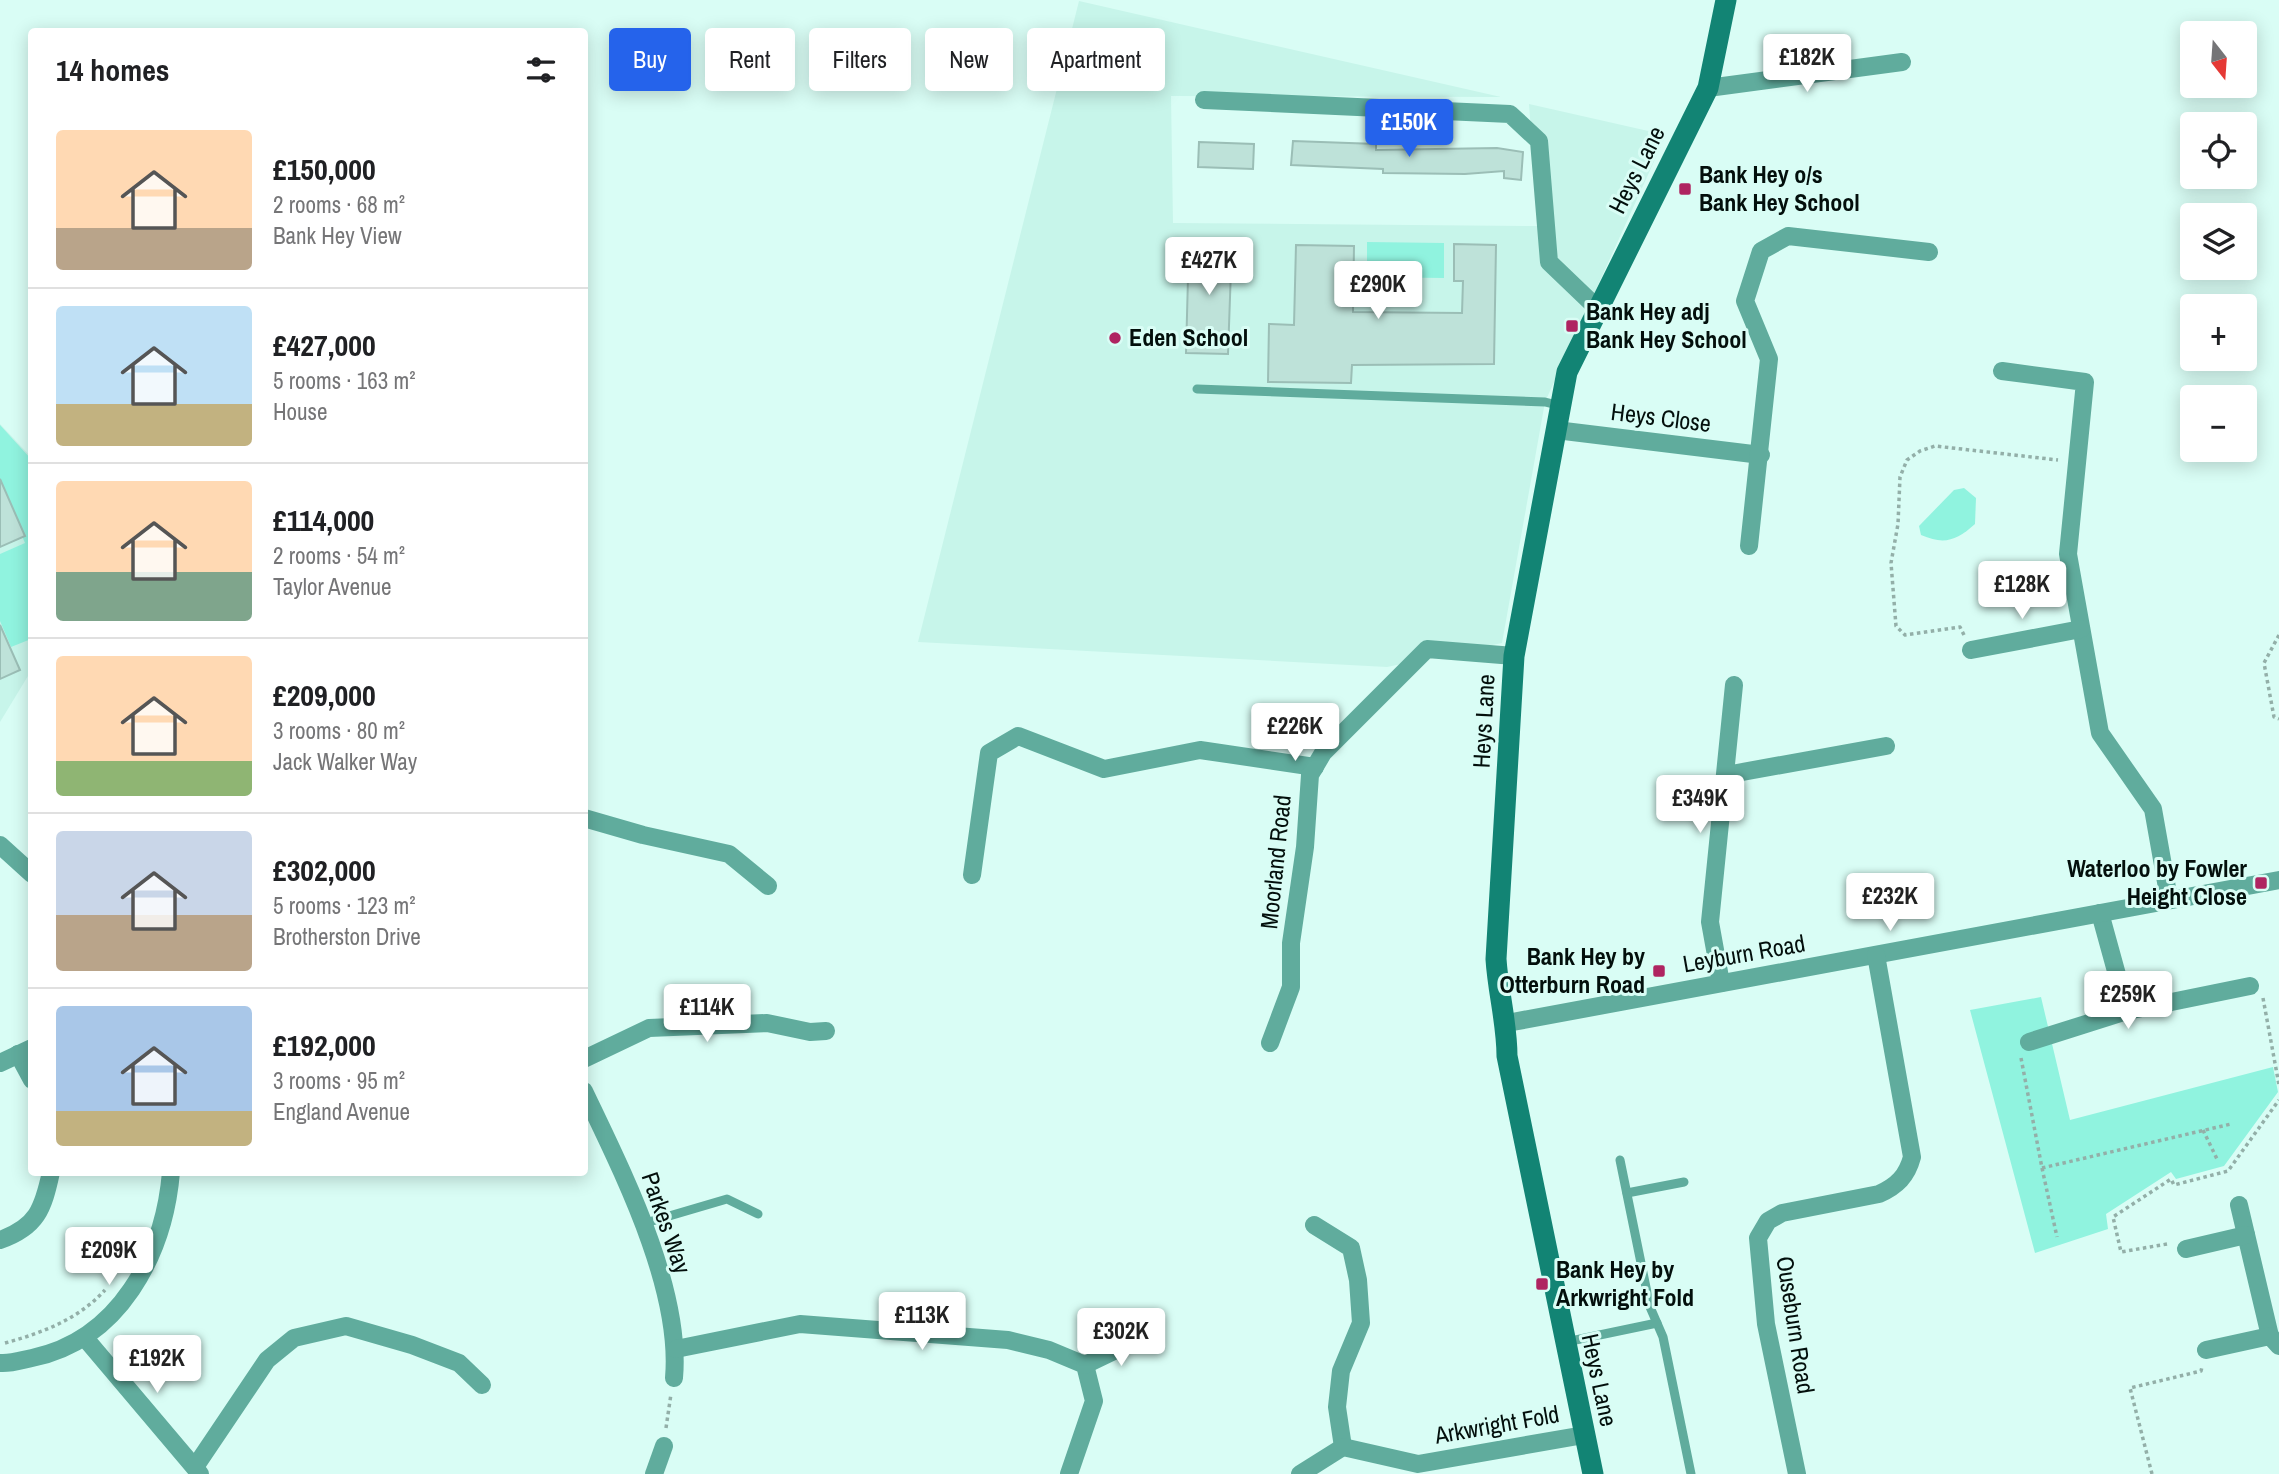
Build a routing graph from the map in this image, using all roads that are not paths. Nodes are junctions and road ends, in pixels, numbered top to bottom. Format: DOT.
graph roads {
  1 [pos="1726,0"];
  2 [pos="1902,62"];
  3 [pos="1708,88"];
  4 [pos="1204,100"];
  5 [pos="1929,252"];
  6 [pos="1597,308"];
  7 [pos="2002,371"];
  8 [pos="1198,389"];
  9 [pos="1561,406"];
  10 [pos="1556,430"];
  11 [pos="1761,455"];
  12 [pos="1749,546"];
  13 [pos="2081,629"];
  14 [pos="1971,650"];
  15 [pos="1514,656"];
  16 [pos="1734,685"];
  17 [pos="1886,746"];
  18 [pos="1315,766"];
  19 [pos="1726,775"];
  20 [pos="588,819"];
  21 [pos="0,845"];
  22 [pos="28,870"];
  23 [pos="972,875"];
  24 [pos="2279,880"];
  25 [pos="768,886"];
  26 [pos="2169,899"];
  27 [pos="2100,913"];
  28 [pos="1876,955"];
  29 [pos="1721,983"];
  30 [pos="2250,986"];
  31 [pos="2127,1011"];
  32 [pos="1507,1023"];
  33 [pos="826,1031"];
  34 [pos="1270,1042"];
  35 [pos="2029,1042"];
  36 [pos="25,1051"];
  37 [pos="588,1057"];
  38 [pos="0,1063"];
  39 [pos="588,1100"];
  40 [pos="1620,1160"];
  41 [pos="50,1176"];
  42 [pos="171,1176"];
  43 [pos="1684,1182"];
  44 [pos="1627,1193"];
  45 [pos="2238,1205"];
  46 [pos="758,1214"];
  47 [pos="642,1224"];
  48 [pos="1314,1225"];
  49 [pos="2246,1235"];
  50 [pos="0,1240"];
  51 [pos="2186,1249"];
  52 [pos="1657,1323"];
  53 [pos="85,1338"];
  54 [pos="1141,1338"];
  55 [pos="2275,1341"];
  56 [pos="1563,1342"];
  57 [pos="676,1349"];
  58 [pos="2206,1350"];
  59 [pos="0,1363"];
  60 [pos="1085,1365"];
  61 [pos="674,1378"];
  62 [pos="482,1385"];
  63 [pos="1584,1435"];
  64 [pos="664,1446"];
  65 [pos="1343,1447"];
  66 [pos="1418,1469"];
  67 [pos="197,1471"];
  68 [pos="654,1474"];
  69 [pos="1069,1474"];
  70 [pos="1300,1474"];
  71 [pos="1593,1474"];
  72 [pos="1691,1474"];
  73 [pos="1797,1474"];
  1 -- 3 [label="street, Heys Lane"];
  2 -- 3 [label="street"];
  3 -- 6 [label="street, Heys Lane"];
  4 -- 6 [label="street"];
  5 -- 11 [label="street"];
  6 -- 9 [label="street, Heys Lane"];
  7 -- 13 [label="street"];
  8 -- 9 [label="lane"];
  9 -- 10 [label="street, Heys Lane"];
  10 -- 11 [label="street, Heys Close"];
  10 -- 15 [label="street, Heys Lane"];
  11 -- 12 [label="street"];
  13 -- 14 [label="street"];
  13 -- 26 [label="street"];
  15 -- 18 [label="street, Moorland Road"];
  15 -- 32 [label="street, Heys Lane"];
  16 -- 19 [label="street"];
  17 -- 19 [label="street"];
  18 -- 23 [label="street"];
  18 -- 34 [label="street, Moorland Road"];
  19 -- 29 [label="street"];
  20 -- 25 [label="street"];
  21 -- 22 [label="street"];
  24 -- 26 [label="street, Leyburn Road"];
  26 -- 27 [label="street, Leyburn Road"];
  27 -- 28 [label="street, Leyburn Road"];
  27 -- 31 [label="street"];
  28 -- 29 [label="street, Leyburn Road"];
  28 -- 73 [label="street, Ouseburn Road"];
  29 -- 32 [label="street, Leyburn Road"];
  30 -- 31 [label="street"];
  31 -- 35 [label="street"];
  32 -- 56 [label="street, Heys Lane"];
  33 -- 37 [label="street"];
  36 -- 38 [label="street"];
  39 -- 47 [label="street, Parkes Way"];
  40 -- 44 [label="lane"];
  41 -- 50 [label="street"];
  42 -- 53 [label="street"];
  43 -- 44 [label="lane"];
  44 -- 52 [label="lane"];
  45 -- 49 [label="street"];
  46 -- 47 [label="lane"];
  47 -- 57 [label="street, Parkes Way"];
  48 -- 65 [label="street"];
  49 -- 51 [label="street"];
  49 -- 55 [label="street"];
  52 -- 56 [label="lane"];
  52 -- 72 [label="lane"];
  53 -- 59 [label="street"];
  53 -- 67 [label="street"];
  54 -- 60 [label="street"];
  55 -- 58 [label="street"];
  56 -- 63 [label="street, Heys Lane"];
  57 -- 60 [label="street"];
  57 -- 61 [label="street, Parkes Way"];
  60 -- 69 [label="street"];
  62 -- 67 [label="street"];
  63 -- 66 [label="street, Arkwright Fold"];
  63 -- 71 [label="street, Heys Lane"];
  64 -- 68 [label="street"];
  65 -- 66 [label="street, Arkwright Fold"];
  65 -- 70 [label="street"];
}
